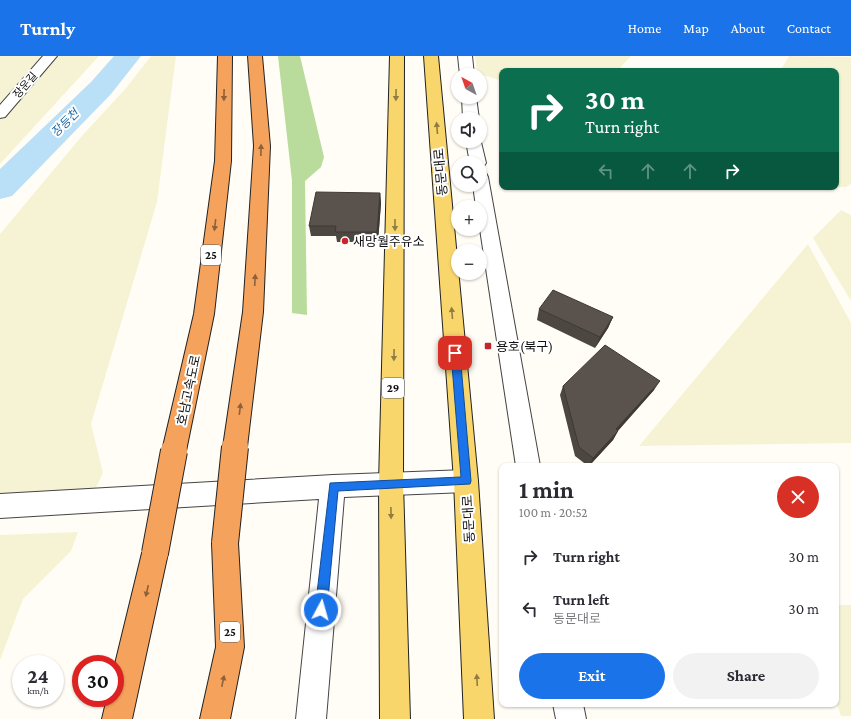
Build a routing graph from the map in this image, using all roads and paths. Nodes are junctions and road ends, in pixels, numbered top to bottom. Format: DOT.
graph roads {
  1 [pos="50,56"];
  2 [pos="225,56"];
  3 [pos="255,56"];
  4 [pos="397,56"];
  5 [pos="431,56"];
  6 [pos="465,56"];
  7 [pos="466,68"];
  8 [pos="0,114"];
  9 [pos="482,192"];
  10 [pos="528,463"];
  11 [pos="466,481"];
  12 [pos="391,483"];
  13 [pos="333,486"];
  14 [pos="0,506"];
  15 [pos="569,707"];
  16 [pos="117,719"];
  17 [pos="215,719"];
  18 [pos="311,719"];
  19 [pos="395,719"];
  20 [pos="479,719"];
  21 [pos="571,719"];
  1 -- 8 [label="street, 장운길"];
  2 -- 16 [label="highway, 호남고속도로 / 25, one-way, bridge"];
  17 -- 3 [label="highway, 25, one-way, bridge"];
  4 -- 12 [label="main road, 29, one-way"];
  11 -- 5 [label="main road, 동문대로, one-way"];
  6 -- 7 [label="street"];
  9 -- 10 [label="street"];
  11 -- 12 [label="street"];
  20 -- 11 [label="main road, 동문대로, one-way"];
  12 -- 13 [label="street"];
  12 -- 19 [label="main road, 29, one-way"];
  13 -- 14 [label="street"];
  13 -- 18 [label="street"];
  15 -- 21 [label="street"];
}
